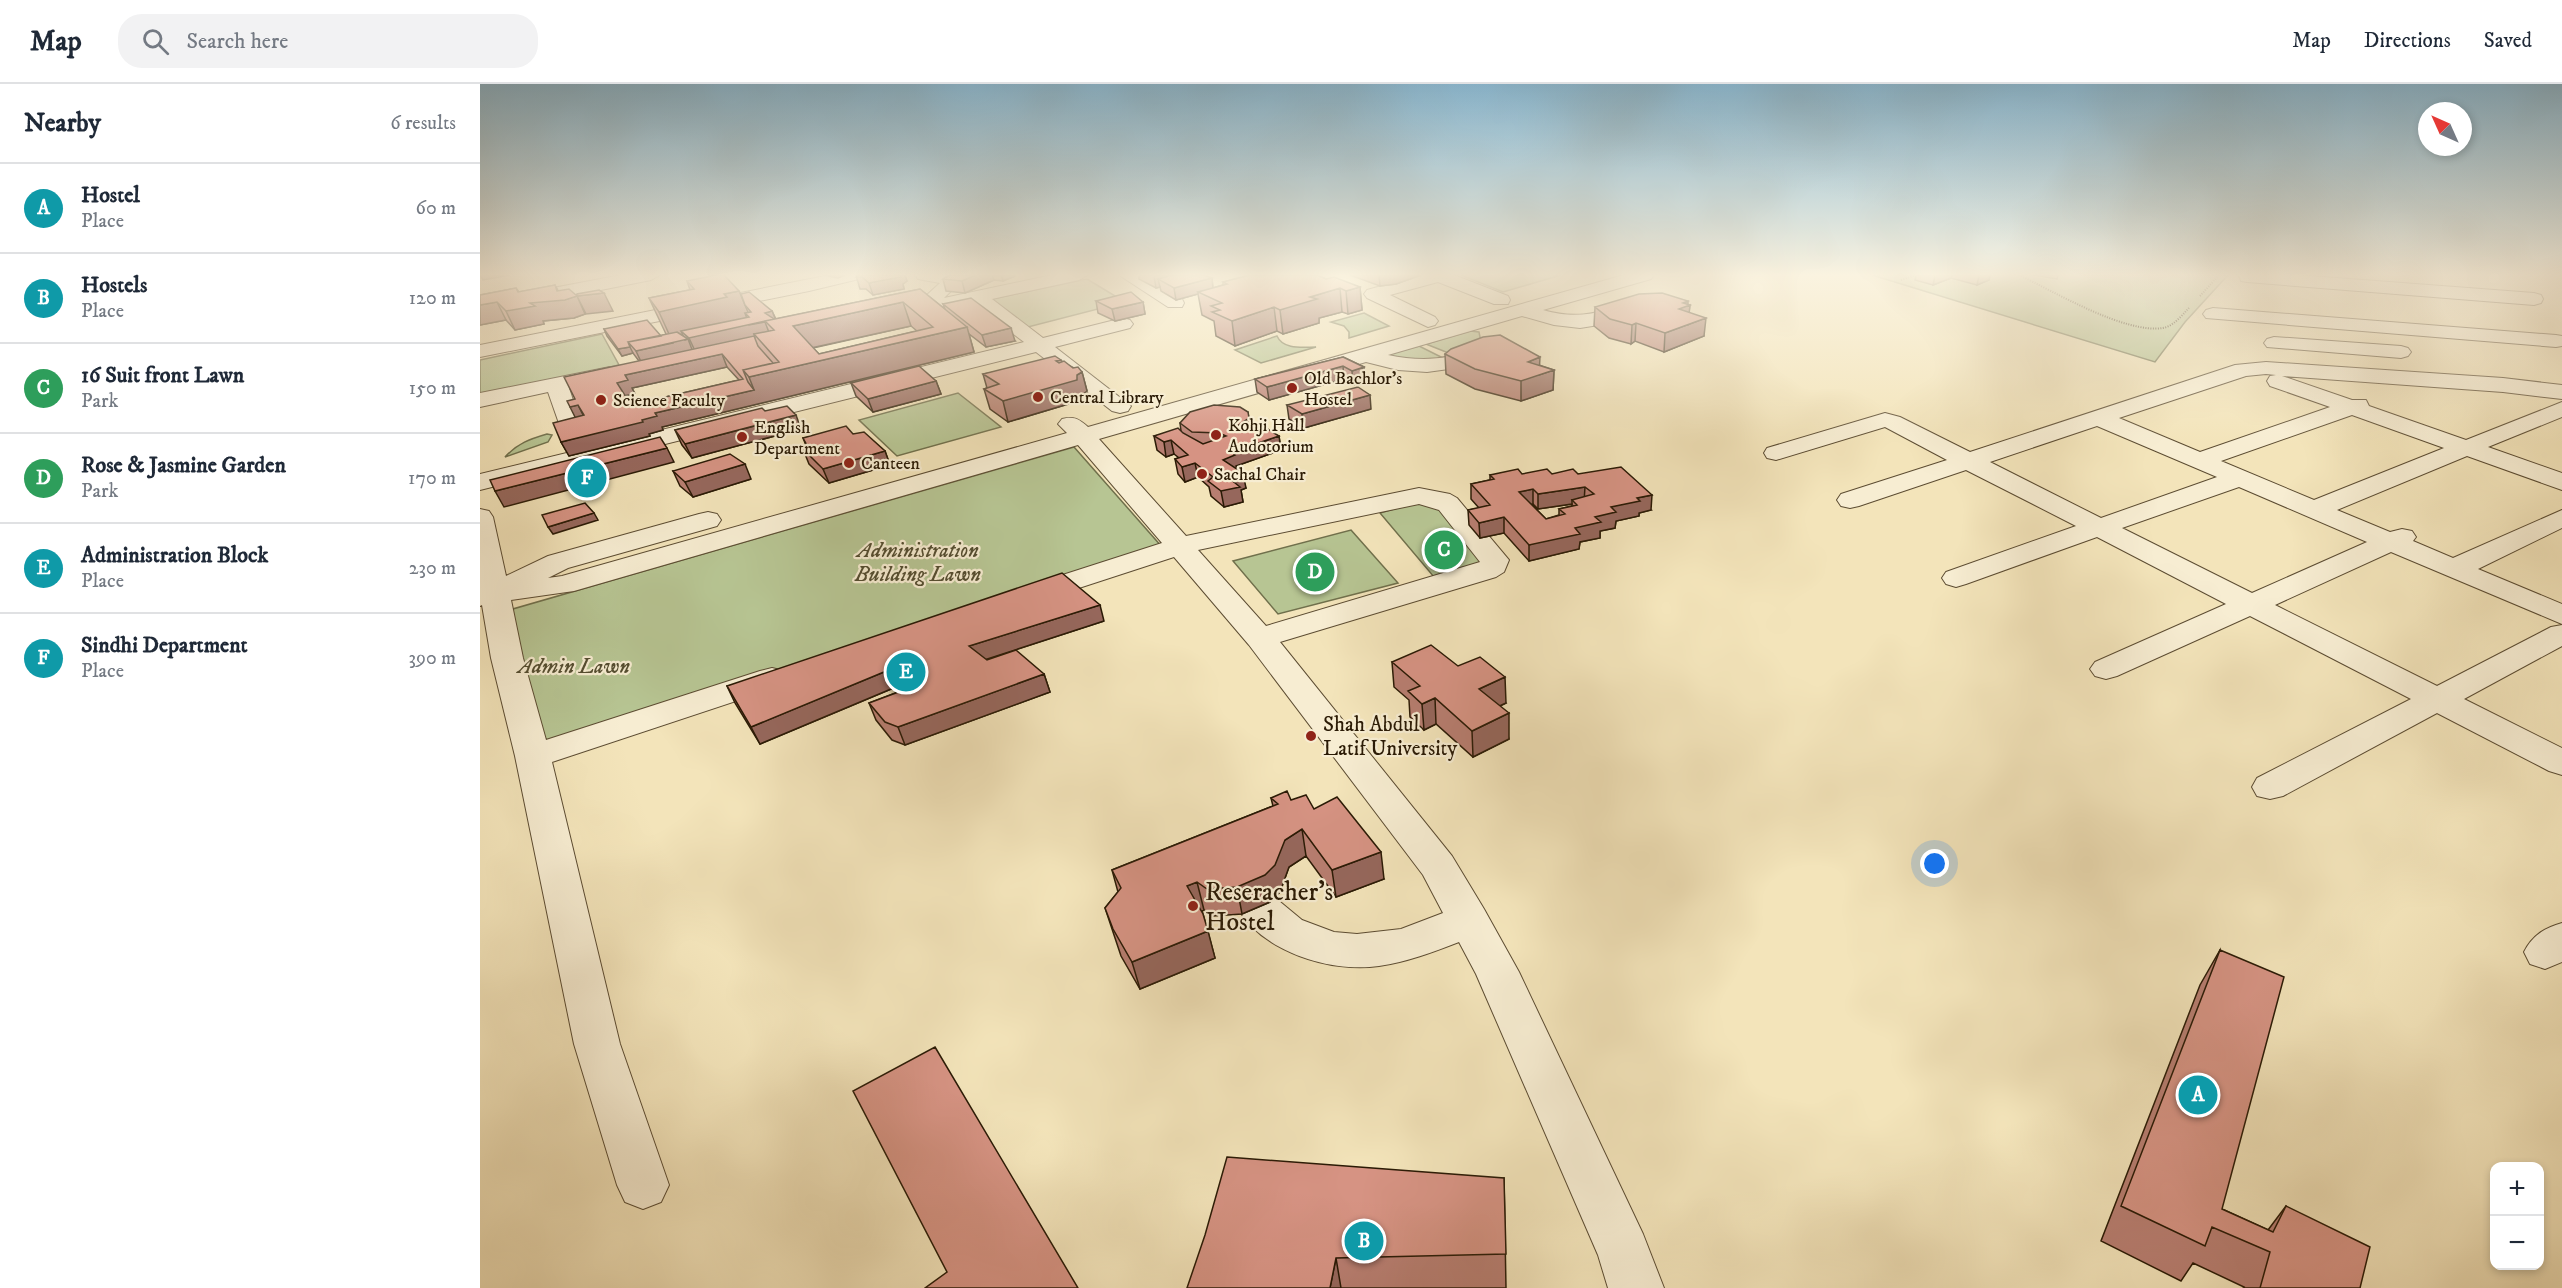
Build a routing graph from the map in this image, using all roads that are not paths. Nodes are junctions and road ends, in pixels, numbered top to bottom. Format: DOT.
graph roads {
  1 [pos="508,331"];
  2 [pos="603,331"];
  3 [pos="1020,331"];
  4 [pos="1094,331"];
  5 [pos="1391,331"];
  6 [pos="1447,331"];
  7 [pos="1477,331"];
  8 [pos="2336,331"];
  9 [pos="2432,331"];
  10 [pos="2556,341"];
  11 [pos="2274,343"];
  12 [pos="514,345"];
  13 [pos="1038,345"];
  14 [pos="2350,348"];
  15 [pos="480,351"];
  16 [pos="2420,353"];
  17 [pos="1364,355"];
  18 [pos="627,370"];
  19 [pos="2248,370"];
  20 [pos="2374,376"];
  21 [pos="2418,380"];
  22 [pos="557,384"];
  23 [pos="2562,392"];
  24 [pos="480,400"];
  25 [pos="1120,406"];
  26 [pos="2352,407"];
  27 [pos="2562,409"];
  28 [pos="2107,417"];
  29 [pos="570,427"];
  30 [pos="1075,428"];
  31 [pos="2466,448"];
  32 [pos="1776,453"];
  33 [pos="2204,458"];
  34 [pos="1970,461"];
  35 [pos="2239,478"];
  36 [pos="480,482"];
  37 [pos="2562,482"];
  38 [pos="1850,500"];
  39 [pos="2319,508"];
  40 [pos="480,517"];
  41 [pos="2562,518"];
  42 [pos="2098,528"];
  43 [pos="2396,540"];
  44 [pos="1180,546"];
  45 [pos="2460,566"];
  46 [pos="1956,578"];
  47 [pos="487,595"];
  48 [pos="2562,603"];
  49 [pos="999,605"];
  50 [pos="2251,605"];
  51 [pos="2562,615"];
  52 [pos="2562,634"];
  53 [pos="1260,638"];
  54 [pos="2106,669"];
  55 [pos="794,671"];
  56 [pos="2437,700"];
  57 [pos="533,756"];
  58 [pos="2562,764"];
  59 [pos="2270,787"];
  60 [pos="1258,907"];
  61 [pos="1468,920"];
  62 [pos="643,1185"];
  63 [pos="1636,1288"];
  1 -- 12 [label="street"];
  2 -- 12 [label="street"];
  3 -- 13 [label="street"];
  4 -- 13 [label="street"];
  5 -- 25 [label="street"];
  6 -- 17 [label="street"];
  7 -- 17 [label="street"];
  8 -- 14 [label="street"];
  9 -- 10 [label="street"];
  11 -- 14 [label="street"];
  12 -- 15 [label="street"];
  13 -- 25 [label="street"];
  13 -- 36 [label="street"];
  14 -- 16 [label="street"];
  14 -- 20 [label="street"];
  17 -- 30 [label="street"];
  18 -- 22 [label="street"];
  19 -- 20 [label="street"];
  19 -- 26 [label="street"];
  19 -- 28 [label="street"];
  20 -- 21 [label="street"];
  21 -- 23 [label="street"];
  21 -- 26 [label="street"];
  22 -- 24 [label="street"];
  22 -- 29 [label="street"];
  25 -- 30 [label="street"];
  26 -- 31 [label="street"];
  26 -- 33 [label="street"];
  27 -- 31 [label="street"];
  28 -- 33 [label="street"];
  28 -- 34 [label="street"];
  30 -- 44 [label="street"];
  30 -- 47 [label="street"];
  30 -- 47 [label="street"];
  31 -- 37 [label="street"];
  31 -- 39 [label="street"];
  32 -- 34 [label="street"];
  33 -- 35 [label="street"];
  33 -- 39 [label="street"];
  34 -- 38 [label="street"];
  34 -- 42 [label="street"];
  35 -- 39 [label="street"];
  35 -- 42 [label="street"];
  39 -- 43 [label="street"];
  40 -- 47 [label="street"];
  41 -- 45 [label="street"];
  42 -- 46 [label="street"];
  42 -- 50 [label="street"];
  43 -- 45 [label="street"];
  43 -- 50 [label="street"];
  44 -- 49 [label="street"];
  44 -- 53 [label="street"];
  44 -- 53 [label="street"];
  45 -- 48 [label="street"];
  45 -- 51 [label="street"];
  47 -- 57 [label="street"];
  50 -- 54 [label="street"];
  50 -- 56 [label="street"];
  52 -- 56 [label="street"];
  53 -- 61 [label="street"];
  55 -- 57 [label="street"];
  56 -- 58 [label="street"];
  56 -- 59 [label="street"];
  57 -- 62 [label="street"];
  60 -- 61 [label="street"];
  61 -- 63 [label="street"];
}
